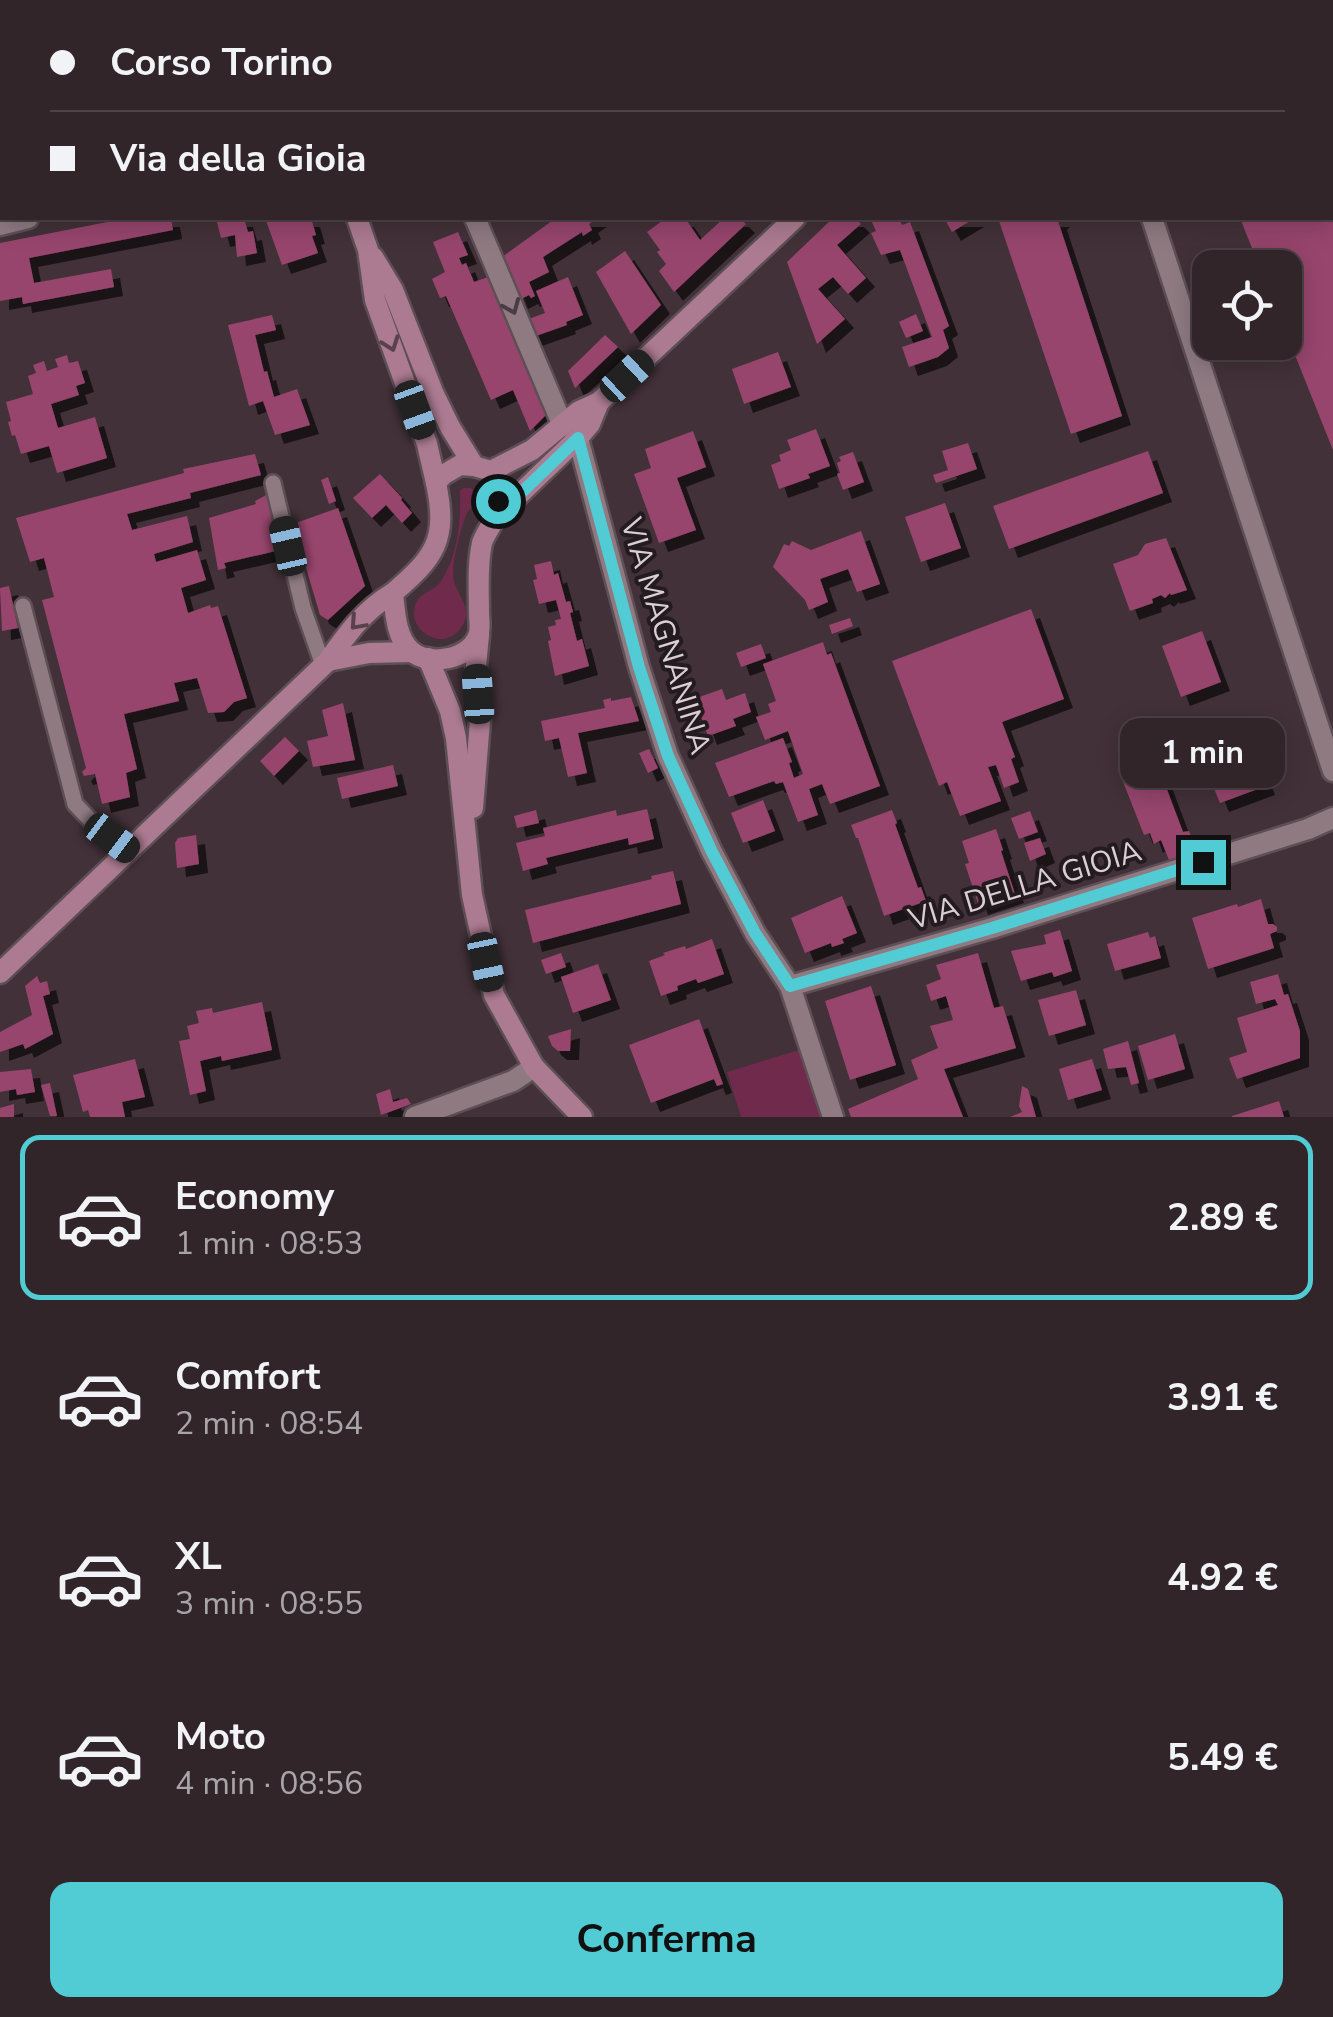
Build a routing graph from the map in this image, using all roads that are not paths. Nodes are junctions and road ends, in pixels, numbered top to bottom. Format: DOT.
graph roads {
  1 [pos="358,220"];
  2 [pos="475,220"];
  3 [pos="793,220"];
  4 [pos="1153,220"];
  5 [pos="368,250"];
  6 [pos="570,432"];
  7 [pos="482,468"];
  8 [pos="274,483"];
  9 [pos="436,483"];
  10 [pos="494,519"];
  11 [pos="393,594"];
  12 [pos="24,606"];
  13 [pos="479,635"];
  14 [pos="420,655"];
  15 [pos="326,663"];
  16 [pos="1333,771"];
  17 [pos="1333,818"];
  18 [pos="129,850"];
  19 [pos="468,850"];
  20 [pos="0,973"];
  21 [pos="790,986"];
  22 [pos="534,1067"];
  23 [pos="415,1117"];
  24 [pos="582,1117"];
  25 [pos="833,1117"];
  1 -- 5 [label="main road"];
  2 -- 6 [label="street, VIA MAGNANINA, one-way"];
  3 -- 6 [label="main road"];
  4 -- 16 [label="street"];
  5 -- 7 [label="main road"];
  5 -- 9 [label="main road, one-way"];
  6 -- 7 [label="main road"];
  6 -- 10 [label="main road"];
  6 -- 21 [label="street, VIA MAGNANINA"];
  7 -- 9 [label="main road"];
  7 -- 10 [label="main road"];
  8 -- 15 [label="lane"];
  9 -- 11 [label="main road"];
  10 -- 13 [label="main road"];
  11 -- 14 [label="main road"];
  11 -- 15 [label="main road, one-way"];
  12 -- 18 [label="lane"];
  13 -- 14 [label="main road"];
  13 -- 19 [label="main road"];
  14 -- 15 [label="main road"];
  14 -- 19 [label="main road"];
  15 -- 18 [label="main road"];
  17 -- 21 [label="street, VIA DELLA GIOIA"];
  18 -- 20 [label="main road"];
  19 -- 22 [label="main road"];
  21 -- 25 [label="street, VIA MAGNANINA"];
  22 -- 23 [label="street"];
  22 -- 24 [label="main road"];
}
